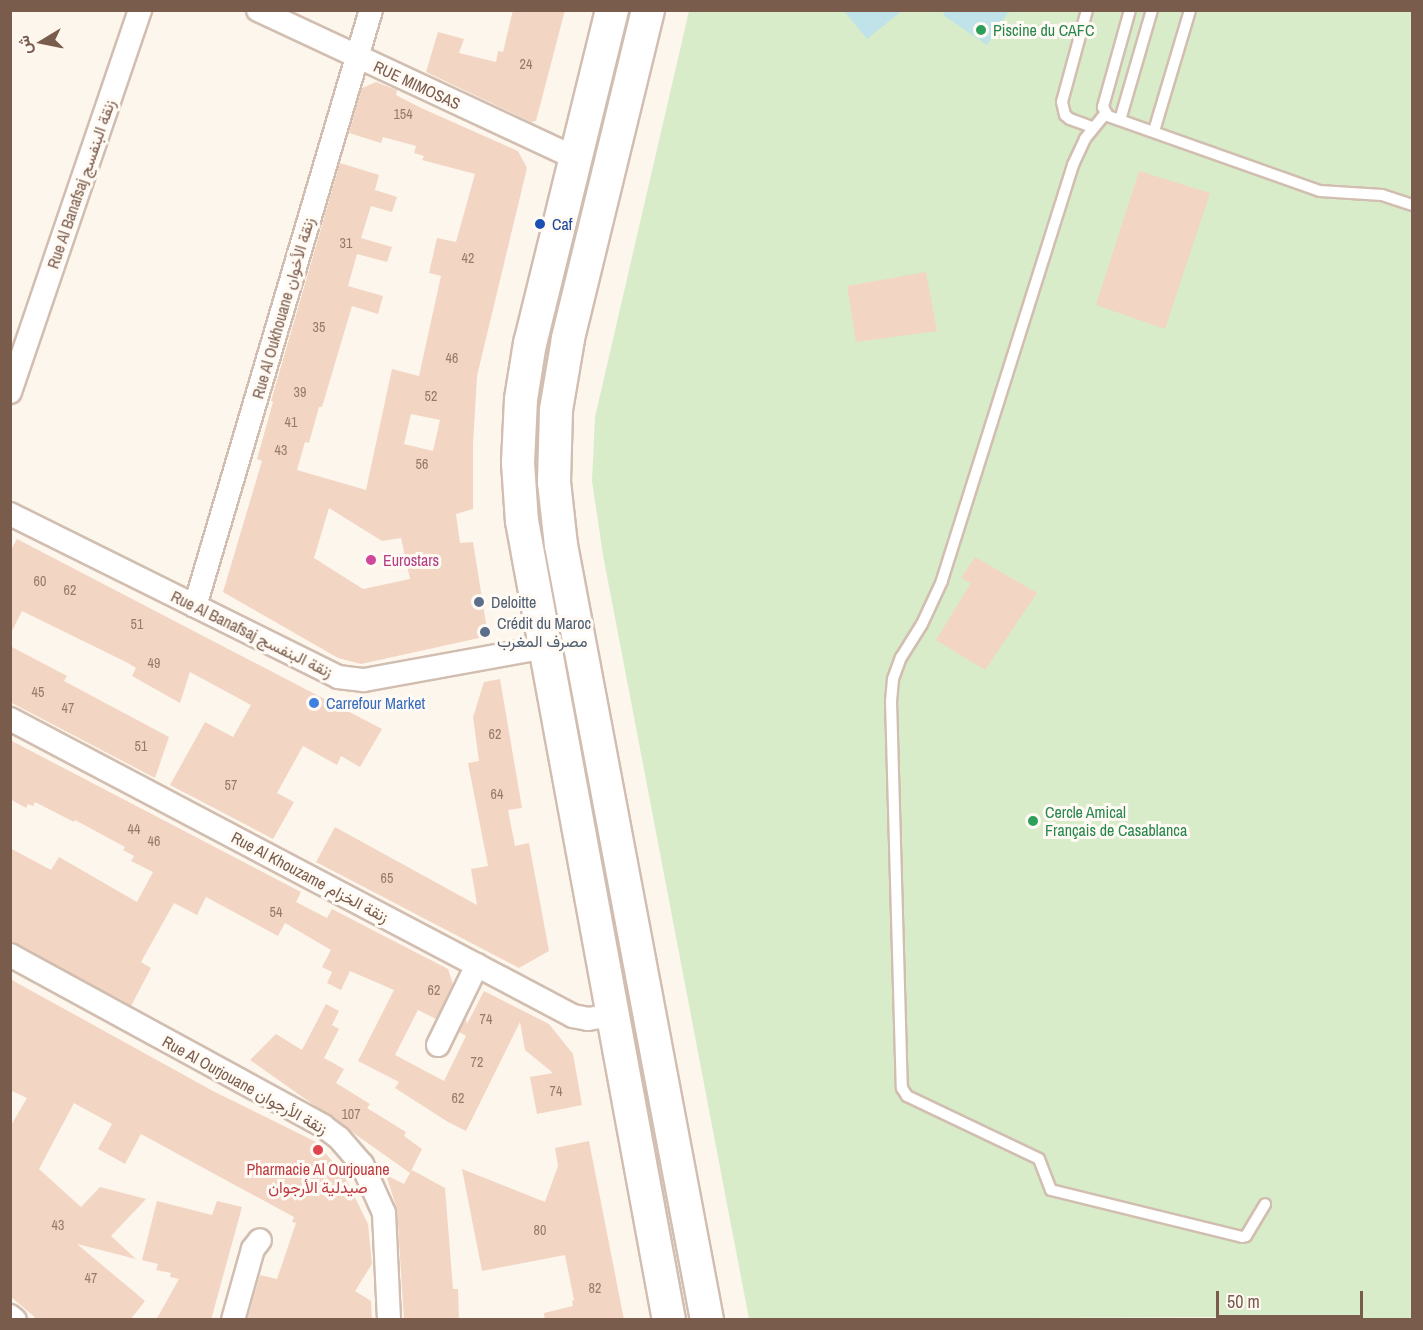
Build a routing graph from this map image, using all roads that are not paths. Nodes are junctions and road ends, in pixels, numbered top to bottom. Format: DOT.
graph roads {
  1 [pos="140,10"];
  2 [pos="258,10"];
  3 [pos="370,10"];
  4 [pos="612,10"];
  5 [pos="648,10"];
  6 [pos="1087,10"];
  7 [pos="1131,10"];
  8 [pos="1152,10"];
  9 [pos="1190,10"];
  10 [pos="357,58"];
  11 [pos="1114,65"];
  12 [pos="1134,71"];
  13 [pos="1105,114"];
  14 [pos="1120,120"];
  15 [pos="1092,127"];
  16 [pos="1154,131"];
  17 [pos="576,158"];
  18 [pos="1413,205"];
  19 [pos="10,392"];
  20 [pos="10,514"];
  21 [pos="195,606"];
  22 [pos="545,647"];
  23 [pos="10,719"];
  24 [pos="10,956"];
  25 [pos="477,965"];
  26 [pos="614,1015"];
  27 [pos="438,1045"];
  28 [pos="1264,1204"];
  29 [pos="260,1240"];
  30 [pos="10,1316"];
  31 [pos="15,1320"];
  32 [pos="233,1320"];
  33 [pos="389,1320"];
  34 [pos="669,1320"];
  35 [pos="707,1320"];
  1 -- 19 [label="street, Rue Al Banafsaj زنقة البنفسج"];
  2 -- 10 [label="street, RUE MIMOSAS"];
  3 -- 10 [label="street, Rue Al Oukhouane زنقة الأخوان"];
  4 -- 17 [label="main road"];
  5 -- 35 [label="main road"];
  6 -- 15 [label="lane"];
  7 -- 11 [label="lane"];
  8 -- 12 [label="lane"];
  9 -- 16 [label="lane"];
  10 -- 17 [label="street, RUE MIMOSAS"];
  10 -- 21 [label="street, Rue Al Oukhouane زنقة الأخوان"];
  11 -- 12 [label="lane"];
  11 -- 13 [label="lane"];
  12 -- 14 [label="lane"];
  13 -- 14 [label="lane"];
  13 -- 15 [label="lane"];
  14 -- 16 [label="lane"];
  15 -- 28 [label="lane"];
  16 -- 18 [label="lane"];
  17 -- 22 [label="main road"];
  20 -- 21 [label="street, Rue Al Banafsaj زنقة البنفسج"];
  21 -- 22 [label="street, Rue Al Banafsaj زنقة البنفسج"];
  22 -- 26 [label="main road"];
  23 -- 25 [label="street, Rue Al Khouzame زنقة الخزام"];
  24 -- 33 [label="street, Rue Al Ourjouane زنقة الأرجوان"];
  25 -- 26 [label="street, Rue Al Khouzame زنقة الخزام"];
  25 -- 27 [label="street"];
  26 -- 34 [label="main road"];
  29 -- 32 [label="street"];
  30 -- 31 [label="street"];
}
